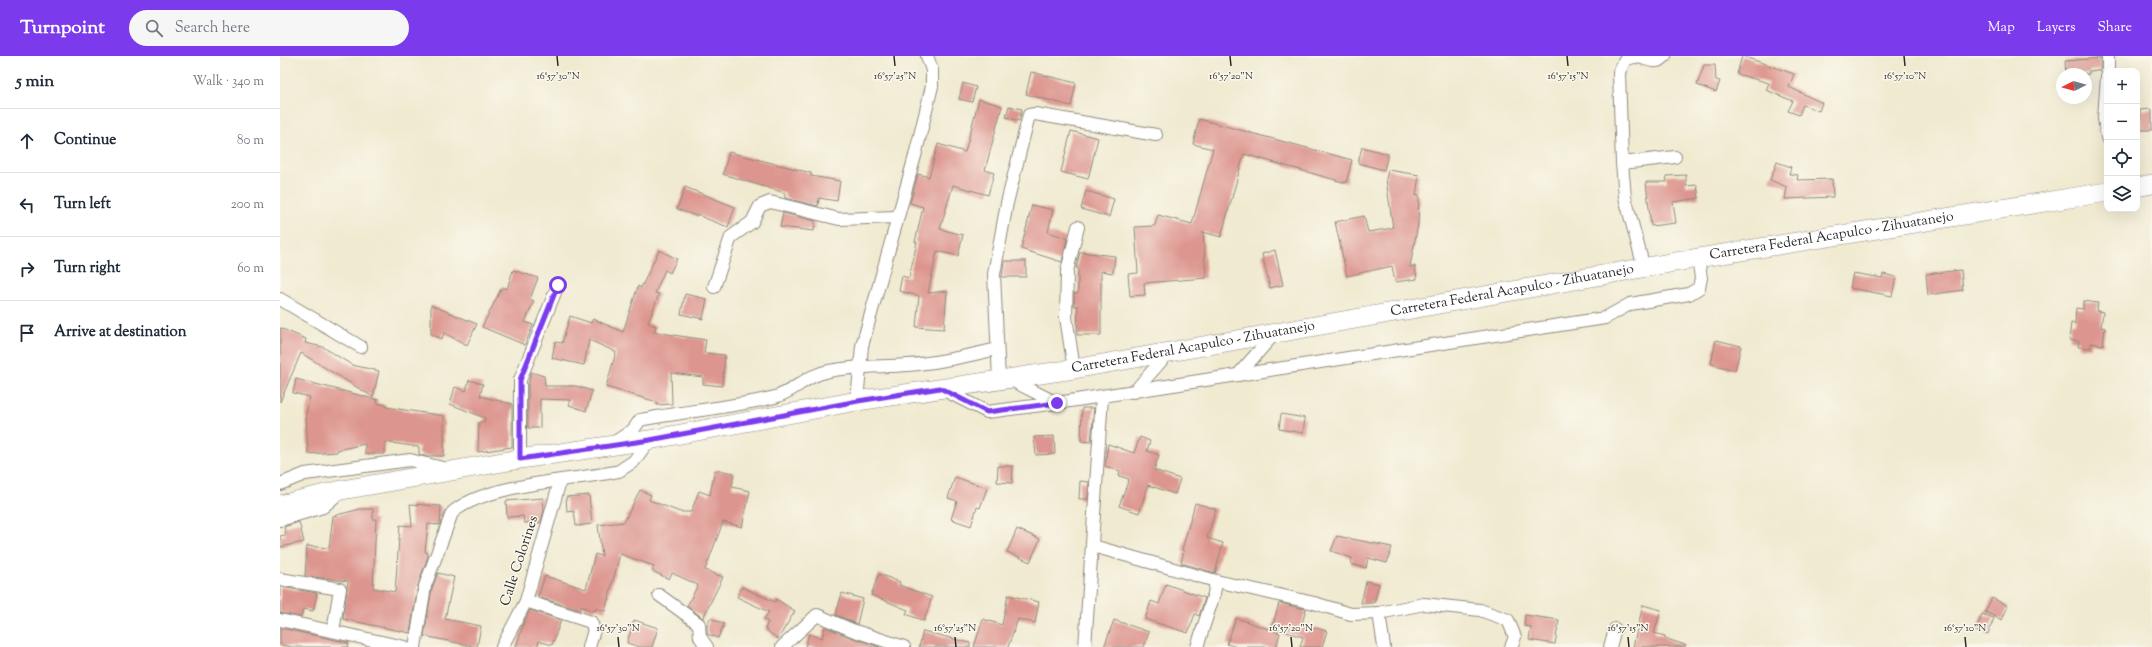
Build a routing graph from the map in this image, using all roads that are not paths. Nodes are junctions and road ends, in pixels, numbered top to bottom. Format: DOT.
graph roads {
  1 [pos="927,56"];
  2 [pos="1665,56"];
  3 [pos="2108,56"];
  4 [pos="2108,68"];
  5 [pos="1156,135"];
  6 [pos="1675,157"];
  7 [pos="1622,163"];
  8 [pos="2152,184"];
  9 [pos="2140,186"];
  10 [pos="2104,192"];
  11 [pos="897,217"];
  12 [pos="1078,227"];
  13 [pos="1698,258"];
  14 [pos="1644,268"];
  15 [pos="558,285"];
  16 [pos="714,287"];
  17 [pos="280,300"];
  18 [pos="1275,333"];
  19 [pos="361,348"];
  20 [pos="997,349"];
  21 [pos="1169,352"];
  22 [pos="861,367"];
  23 [pos="1074,369"];
  24 [pos="1238,375"];
  25 [pos="1004,379"];
  26 [pos="940,388"];
  27 [pos="1134,392"];
  28 [pos="1102,396"];
  29 [pos="858,401"];
  30 [pos="1057,403"];
  31 [pos="650,440"];
  32 [pos="610,444"];
  33 [pos="520,459"];
  34 [pos="456,471"];
  35 [pos="560,481"];
  36 [pos="280,484"];
  37 [pos="342,490"];
  38 [pos="280,505"];
  39 [pos="280,520"];
  40 [pos="1093,546"];
  41 [pos="280,579"];
  42 [pos="1216,581"];
  43 [pos="659,595"];
  44 [pos="526,601"];
  45 [pos="1379,613"];
  46 [pos="280,620"];
  47 [pos="1614,629"];
  48 [pos="332,631"];
  49 [pos="405,647"];
  50 [pos="415,647"];
  51 [pos="502,647"];
  52 [pos="589,647"];
  53 [pos="707,647"];
  54 [pos="782,647"];
  55 [pos="904,647"];
  56 [pos="1085,647"];
  57 [pos="1197,647"];
  58 [pos="1384,647"];
  59 [pos="1511,647"];
  60 [pos="1610,647"];
  1 -- 11 [label="street"];
  2 -- 7 [label="street"];
  3 -- 4 [label="street"];
  5 -- 20 [label="street"];
  6 -- 7 [label="street"];
  7 -- 14 [label="street"];
  8 -- 9 [label="main road"];
  10 -- 13 [label="main road, Carretera Federal Acapulco - Zihuatanejo"];
  11 -- 16 [label="street"];
  11 -- 22 [label="street"];
  12 -- 23 [label="street"];
  13 -- 14 [label="main road, Carretera Federal Acapulco - Zihuatanejo"];
  13 -- 24 [label="street"];
  14 -- 18 [label="main road, Carretera Federal Acapulco - Zihuatanejo"];
  15 -- 33 [label="street"];
  17 -- 19 [label="street"];
  18 -- 21 [label="main road, Carretera Federal Acapulco - Zihuatanejo"];
  18 -- 24 [label="street"];
  20 -- 22 [label="street"];
  20 -- 25 [label="street"];
  21 -- 23 [label="main road, Carretera Federal Acapulco - Zihuatanejo"];
  21 -- 27 [label="street"];
  22 -- 29 [label="street"];
  22 -- 32 [label="street"];
  23 -- 25 [label="main road, Carretera Federal Acapulco - Zihuatanejo"];
  24 -- 27 [label="street"];
  25 -- 26 [label="main road, Carretera Federal Acapulco - Zihuatanejo"];
  25 -- 30 [label="street"];
  26 -- 29 [label="main road, Carretera Federal Acapulco - Zihuatanejo"];
  26 -- 30 [label="street"];
  27 -- 28 [label="street"];
  28 -- 30 [label="street"];
  28 -- 40 [label="street"];
  29 -- 31 [label="main road, Carretera Federal Acapulco - Zihuatanejo"];
  31 -- 32 [label="main road, Carretera Federal Acapulco - Zihuatanejo"];
  31 -- 35 [label="street"];
  32 -- 33 [label="main road, Carretera Federal Acapulco - Zihuatanejo"];
  33 -- 34 [label="main road, Carretera Federal Acapulco - Zihuatanejo"];
  34 -- 36 [label="street"];
  34 -- 37 [label="main road, Carretera Federal Acapulco - Zihuatanejo"];
  35 -- 44 [label="street, Calle Colorines"];
  35 -- 50 [label="street"];
  37 -- 38 [label="main road, Carretera Federal Acapulco - Zihuatanejo"];
  37 -- 39 [label="street"];
  40 -- 42 [label="street"];
  40 -- 56 [label="street"];
  41 -- 48 [label="street"];
  42 -- 45 [label="street"];
  42 -- 57 [label="street"];
  43 -- 53 [label="street"];
  44 -- 51 [label="street, Calle Colorines"];
  44 -- 52 [label="street"];
  45 -- 58 [label="street"];
  45 -- 59 [label="street"];
  46 -- 48 [label="street"];
  47 -- 60 [label="street"];
  48 -- 49 [label="street"];
  54 -- 55 [label="street"];
}
